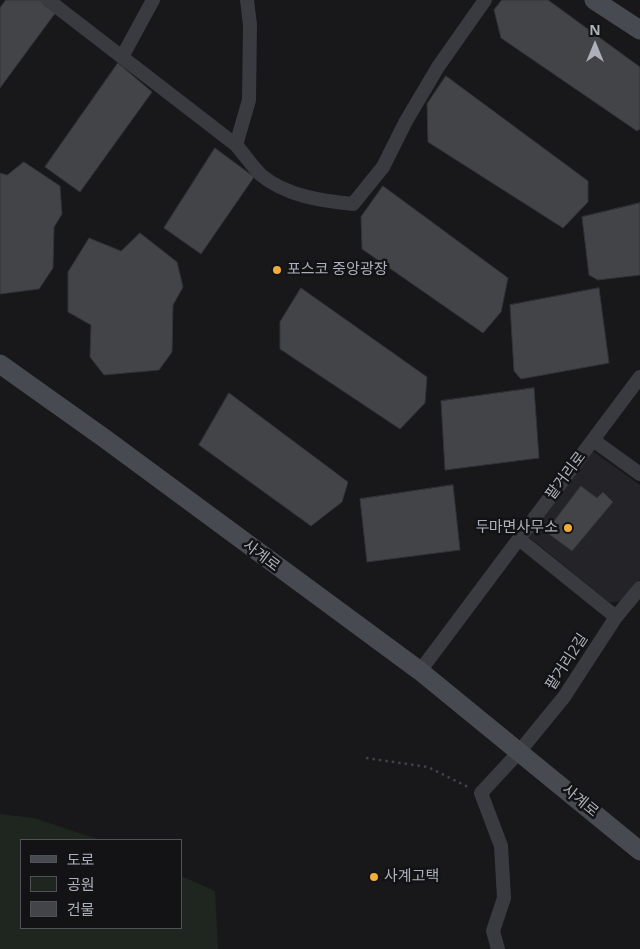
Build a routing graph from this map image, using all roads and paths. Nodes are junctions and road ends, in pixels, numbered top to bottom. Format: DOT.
graph roads {
  1 [pos="48,0"];
  2 [pos="153,0"];
  3 [pos="247,0"];
  4 [pos="485,0"];
  5 [pos="594,0"];
  6 [pos="640,30"];
  7 [pos="122,57"];
  8 [pos="236,144"];
  9 [pos="0,364"];
  10 [pos="640,377"];
  11 [pos="593,440"];
  12 [pos="640,474"];
  13 [pos="519,539"];
  14 [pos="640,588"];
  15 [pos="616,617"];
  16 [pos="420,672"];
  17 [pos="519,752"];
  18 [pos="366,758"];
  19 [pos="481,793"];
  20 [pos="640,851"];
  21 [pos="498,949"];
  1 -- 7 [label="street"];
  2 -- 7 [label="street"];
  3 -- 8 [label="street"];
  4 -- 8 [label="street"];
  5 -- 6 [label="main road"];
  7 -- 8 [label="street"];
  9 -- 16 [label="main road, 사계로"];
  10 -- 11 [label="street, 팥거리로"];
  11 -- 12 [label="street"];
  11 -- 13 [label="street, 팥거리로"];
  13 -- 15 [label="street"];
  13 -- 16 [label="street, 팥거리로"];
  14 -- 15 [label="street, 팥거리2길"];
  15 -- 17 [label="street, 팥거리2길"];
  16 -- 17 [label="main road, 사계로"];
  17 -- 19 [label="street"];
  17 -- 20 [label="main road, 사계로"];
  18 -- 19 [label="path"];
  19 -- 21 [label="street"];
}
